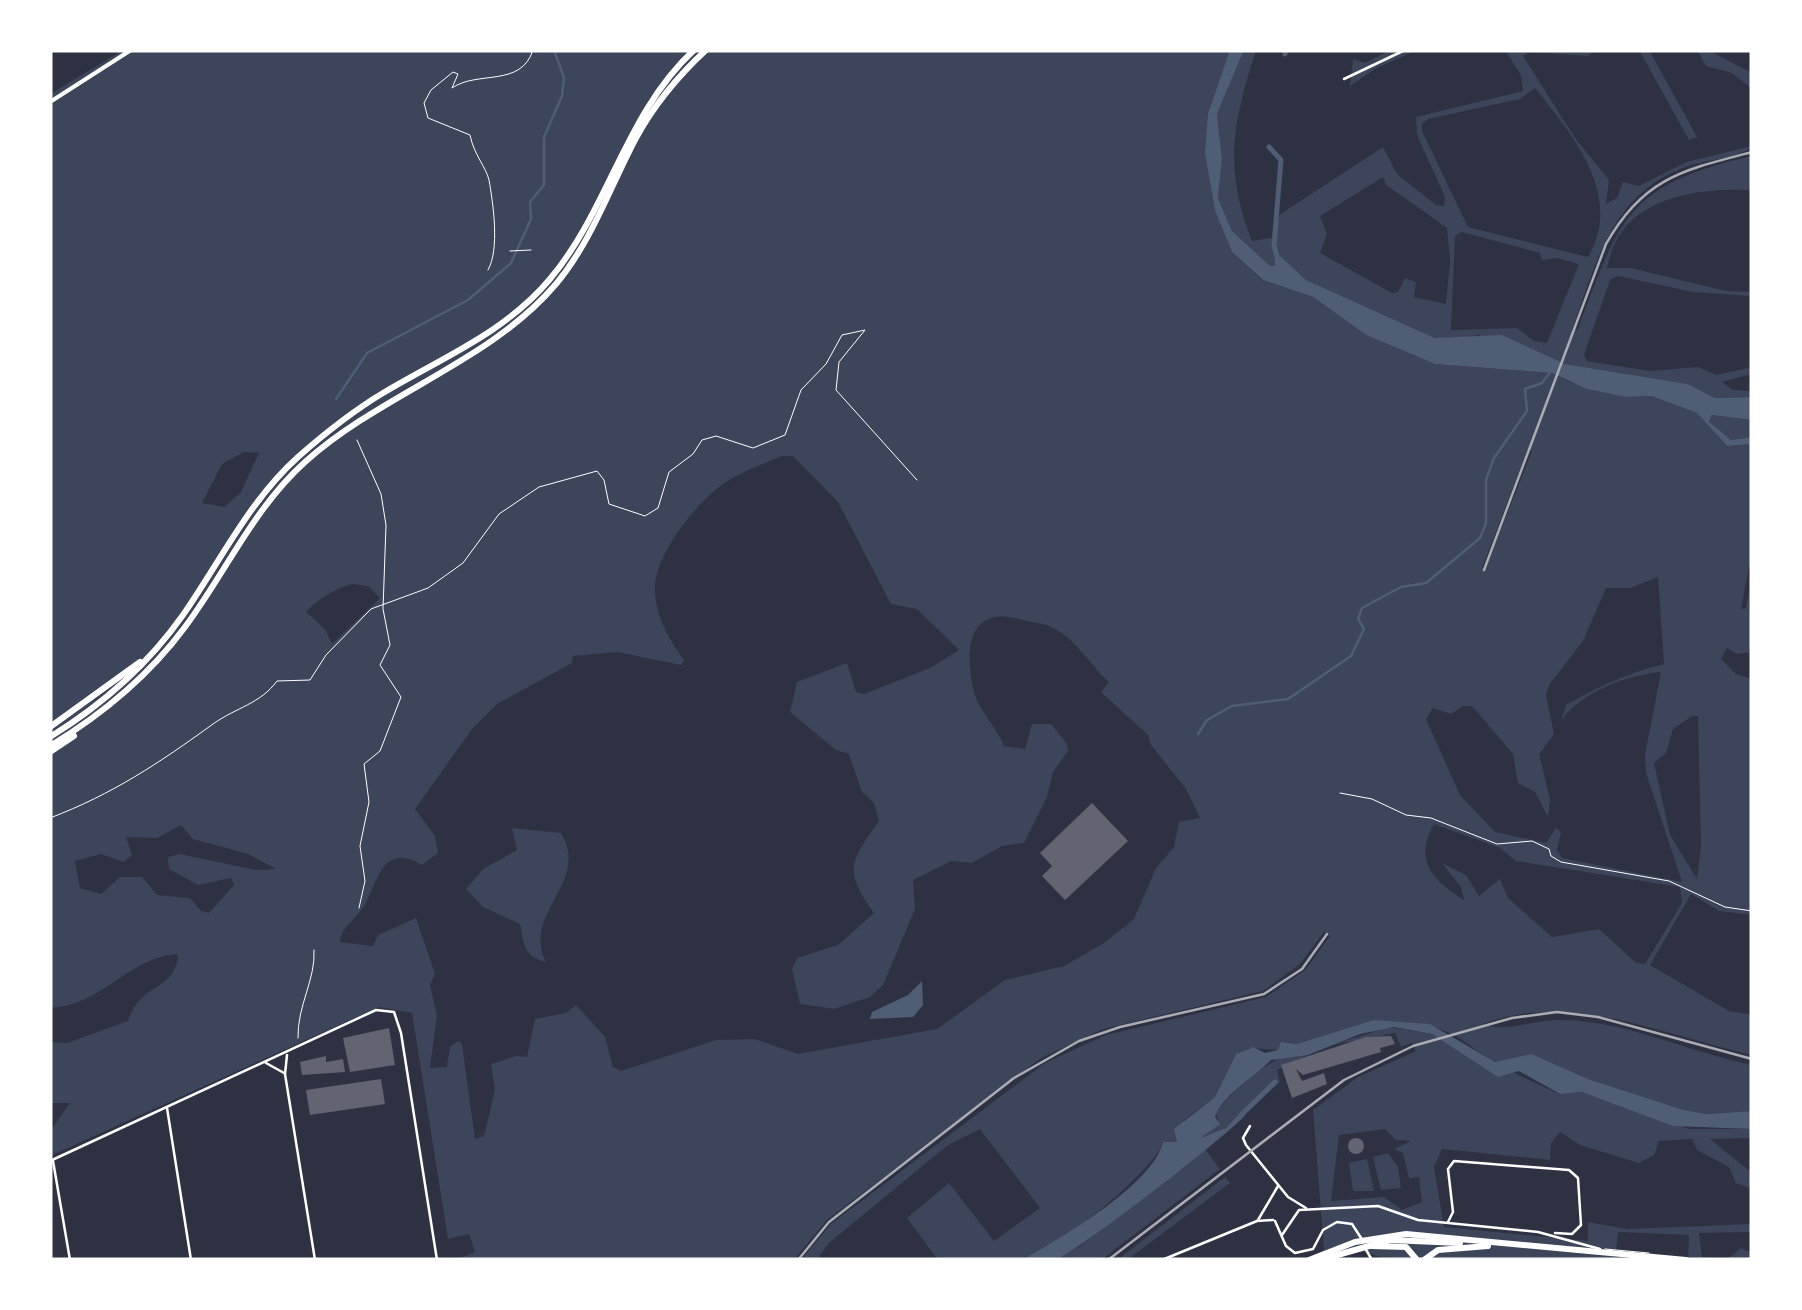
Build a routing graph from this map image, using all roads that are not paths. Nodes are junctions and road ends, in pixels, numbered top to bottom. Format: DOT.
graph roads {
  1 [pos="132,50"];
  2 [pos="694,50"];
  3 [pos="706,50"];
  4 [pos="1405,50"];
  5 [pos="1540,50"];
  6 [pos="1583,50"];
  7 [pos="1344,79"];
  8 [pos="50,102"];
  9 [pos="153,653"];
  10 [pos="50,727"];
  11 [pos="50,737"];
  12 [pos="50,749"];
  13 [pos="287,1053"];
  14 [pos="264,1063"];
  15 [pos="285,1074"];
  16 [pos="167,1106"];
  17 [pos="1250,1126"];
  18 [pos="52,1160"];
  19 [pos="1277,1182"];
  20 [pos="1288,1197"];
  21 [pos="1274,1198"];
  22 [pos="1293,1202"];
  23 [pos="1307,1208"];
  24 [pos="1268,1210"];
  25 [pos="1453,1212"];
  26 [pos="1294,1214"];
  27 [pos="1274,1220"];
  28 [pos="1256,1221"];
  29 [pos="1288,1221"];
  30 [pos="1447,1223"];
  31 [pos="1464,1224"];
  32 [pos="1546,1233"];
  33 [pos="1282,1235"];
  34 [pos="1488,1246"];
  35 [pos="1366,1247"];
  36 [pos="1602,1249"];
  37 [pos="1421,1258"];
  38 [pos="70,1260"];
  39 [pos="192,1260"];
  40 [pos="315,1260"];
  41 [pos="437,1260"];
  42 [pos="1162,1260"];
  43 [pos="1309,1260"];
  44 [pos="1320,1260"];
  45 [pos="1372,1260"];
  46 [pos="1638,1260"];
  47 [pos="1688,1260"];
  1 -- 8 [label="street"];
  2 -- 9 [label="highway"];
  3 -- 12 [label="highway"];
  4 -- 7 [label="street"];
  5 -- 6 [label="street"];
  9 -- 10 [label="highway"];
  9 -- 11 [label="highway"];
  13 -- 14 [label="street"];
  13 -- 15 [label="street"];
  13 -- 41 [label="street"];
  14 -- 15 [label="street"];
  14 -- 16 [label="street"];
  15 -- 40 [label="street"];
  16 -- 18 [label="street"];
  16 -- 39 [label="street"];
  17 -- 19 [label="street"];
  18 -- 38 [label="street"];
  19 -- 20 [label="street"];
  19 -- 21 [label="street"];
  20 -- 21 [label="street"];
  20 -- 22 [label="street"];
  21 -- 24 [label="street"];
  22 -- 23 [label="street"];
  22 -- 26 [label="street"];
  23 -- 26 [label="street"];
  23 -- 30 [label="street"];
  24 -- 27 [label="street"];
  24 -- 28 [label="street"];
  25 -- 30 [label="street"];
  25 -- 31 [label="street"];
  25 -- 32 [label="street"];
  26 -- 29 [label="street"];
  27 -- 28 [label="street"];
  27 -- 29 [label="street"];
  27 -- 33 [label="street"];
  28 -- 42 [label="street"];
  29 -- 33 [label="street"];
  30 -- 31 [label="street"];
  31 -- 32 [label="street"];
  32 -- 36 [label="street"];
  33 -- 35 [label="street"];
  34 -- 35 [label="highway"];
  34 -- 37 [label="highway"];
  34 -- 46 [label="highway"];
  35 -- 37 [label="highway"];
  35 -- 44 [label="highway"];
  35 -- 45 [label="street"];
  36 -- 47 [label="lane"];
  43 -- 47 [label="highway"];
}
